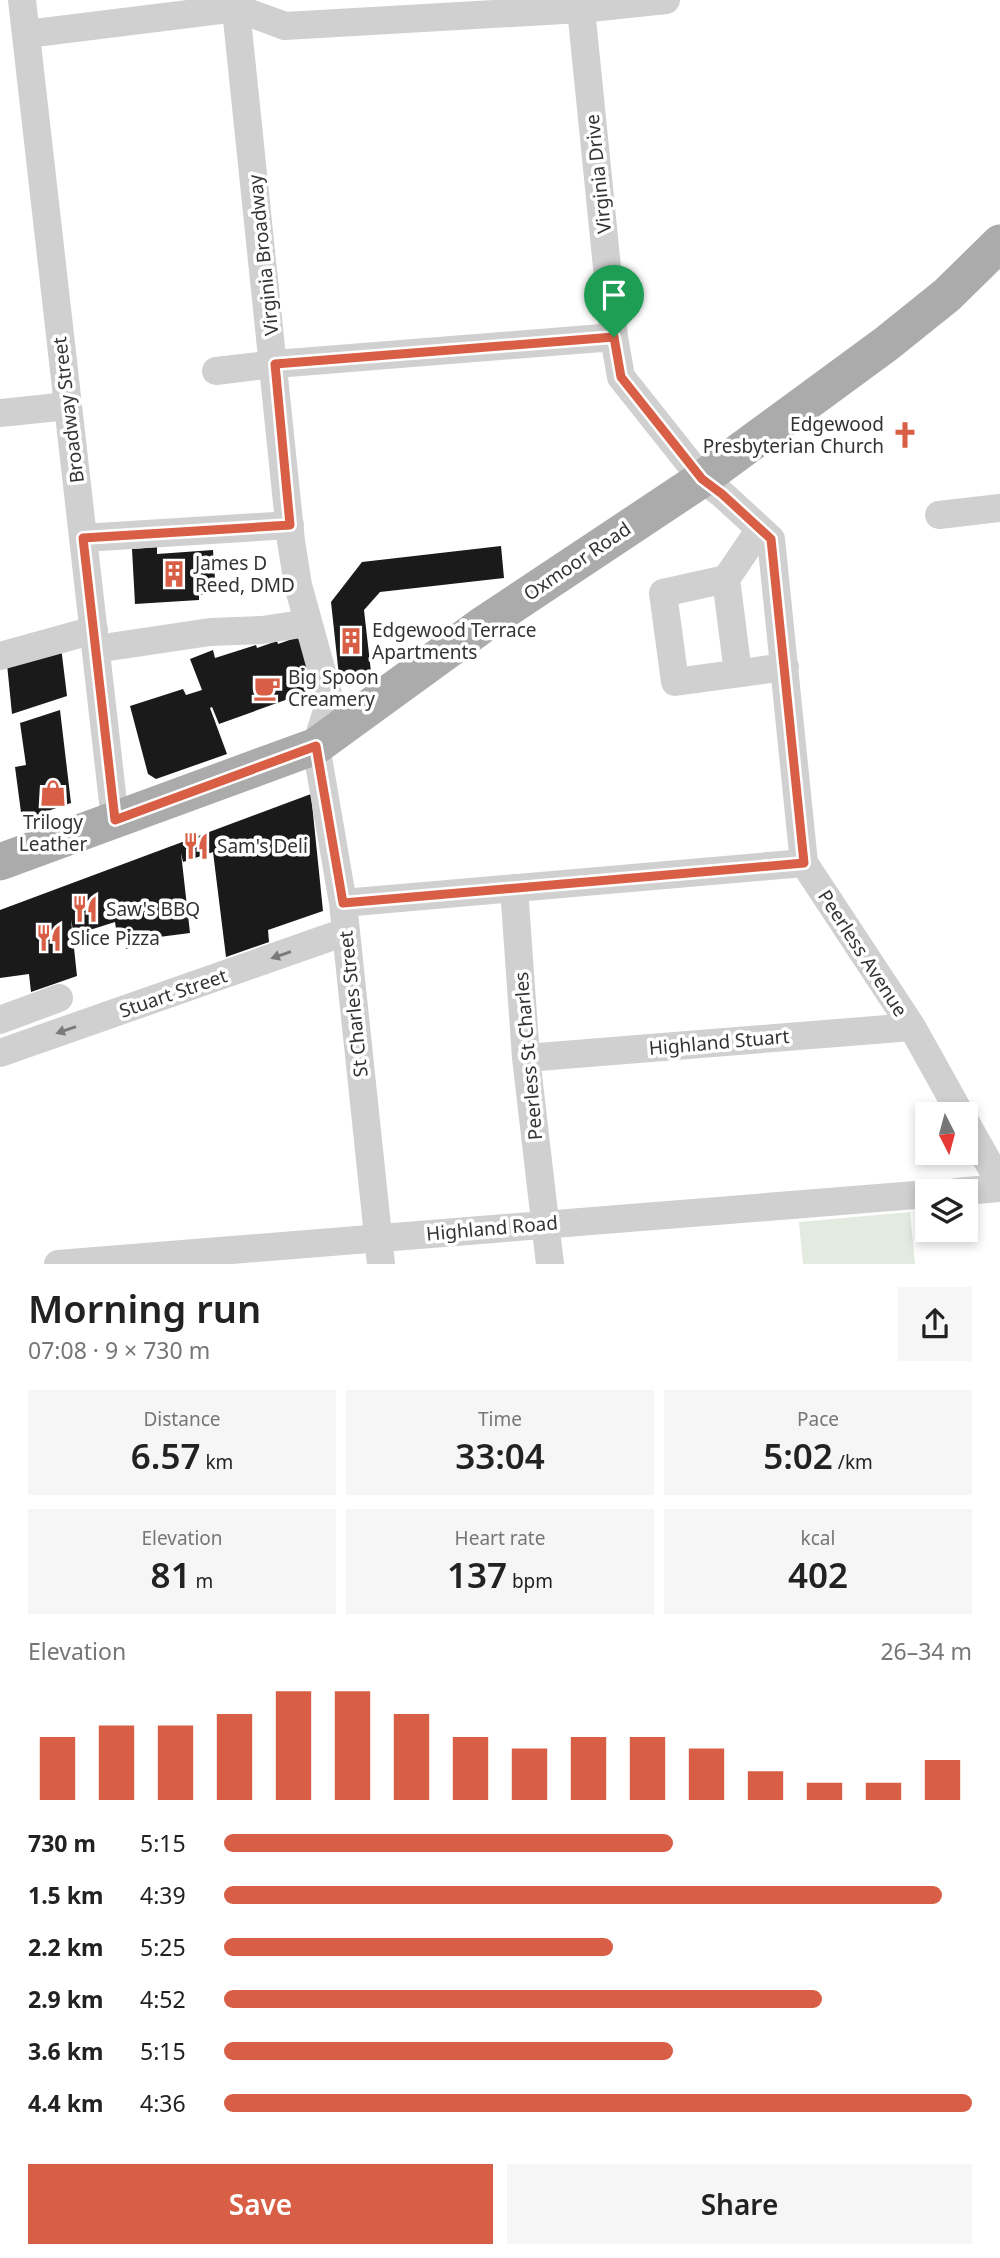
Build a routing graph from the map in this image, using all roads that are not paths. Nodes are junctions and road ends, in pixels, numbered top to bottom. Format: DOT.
graph roads {
  1 [pos="22,0"];
  2 [pos="666,0"];
  3 [pos="236,4"];
  4 [pos="581,9"];
  5 [pos="26,34"];
  6 [pos="1000,243"];
  7 [pos="614,337"];
  8 [pos="275,364"];
  9 [pos="216,370"];
  10 [pos="68,406"];
  11 [pos="0,413"];
  12 [pos="702,479"];
  13 [pos="1000,508"];
  14 [pos="939,515"];
  15 [pos="290,525"];
  16 [pos="761,529"];
  17 [pos="83,538"];
  18 [pos="726,579"];
  19 [pos="308,623"];
  20 [pos="95,640"];
  21 [pos="0,656"];
  22 [pos="785,667"];
  23 [pos="738,673"];
  24 [pos="316,746"];
  25 [pos="115,820"];
  26 [pos="0,862"];
  27 [pos="804,863"];
  28 [pos="514,888"];
  29 [pos="343,903"];
  30 [pos="345,932"];
  31 [pos="59,998"];
  32 [pos="0,1020"];
  33 [pos="912,1027"];
  34 [pos="0,1054"];
  35 [pos="526,1058"];
  36 [pos="954,1102"];
  37 [pos="978,1144"];
  38 [pos="1000,1183"];
  39 [pos="1000,1188"];
  40 [pos="978,1190"];
  41 [pos="915,1195"];
  42 [pos="545,1223"];
  43 [pos="380,1251"];
  44 [pos="212,1257"];
  45 [pos="58,1264"];
  46 [pos="550,1264"];
  1 -- 5 [label="street, Broadway Street"];
  2 -- 4 [label="street"];
  3 -- 4 [label="street"];
  3 -- 5 [label="street"];
  3 -- 8 [label="street, Virginia Broadway"];
  4 -- 7 [label="street, Virginia Drive"];
  5 -- 10 [label="street, Broadway Street"];
  6 -- 12 [label="main road, Oxmoor Road"];
  7 -- 8 [label="street"];
  7 -- 12 [label="street, Virginia Drive"];
  8 -- 9 [label="street"];
  8 -- 15 [label="street, Virginia Broadway"];
  10 -- 11 [label="street"];
  10 -- 17 [label="street, Broadway Street"];
  12 -- 16 [label="street, Peerless Avenue"];
  12 -- 24 [label="main road, Oxmoor Road"];
  13 -- 14 [label="street"];
  15 -- 17 [label="street"];
  15 -- 19 [label="street, Virginia Broadway"];
  16 -- 18 [label="street"];
  16 -- 22 [label="street, Peerless Avenue"];
  17 -- 20 [label="street, Broadway Street"];
  18 -- 23 [label="street"];
  18 -- 23 [label="street"];
  19 -- 20 [label="street"];
  19 -- 24 [label="street, Virginia Broadway"];
  20 -- 21 [label="street"];
  20 -- 25 [label="street, Broadway Street"];
  22 -- 23 [label="street"];
  22 -- 27 [label="street, Peerless Avenue"];
  24 -- 25 [label="main road, Oxmoor Road"];
  24 -- 29 [label="street, St Charles Street"];
  25 -- 26 [label="main road, Oxmoor Road"];
  27 -- 28 [label="street"];
  27 -- 33 [label="street, Peerless Avenue"];
  28 -- 29 [label="street"];
  28 -- 35 [label="street, Peerless St Charles"];
  29 -- 30 [label="street, St Charles Street"];
  30 -- 34 [label="street, Stuart Street, one-way"];
  30 -- 43 [label="street, St Charles Street"];
  31 -- 32 [label="street"];
  33 -- 35 [label="street, Highland Stuart"];
  33 -- 36 [label="street, Peerless Avenue"];
  35 -- 42 [label="street, Peerless St Charles"];
  37 -- 38 [label="street"];
  39 -- 40 [label="street"];
  41 -- 42 [label="street, Highland Road"];
  42 -- 43 [label="street, Highland Road"];
  42 -- 46 [label="street, Peerless St Charles"];
  43 -- 44 [label="street, Highland Road"];
  44 -- 45 [label="street, Highland Road"];
}
